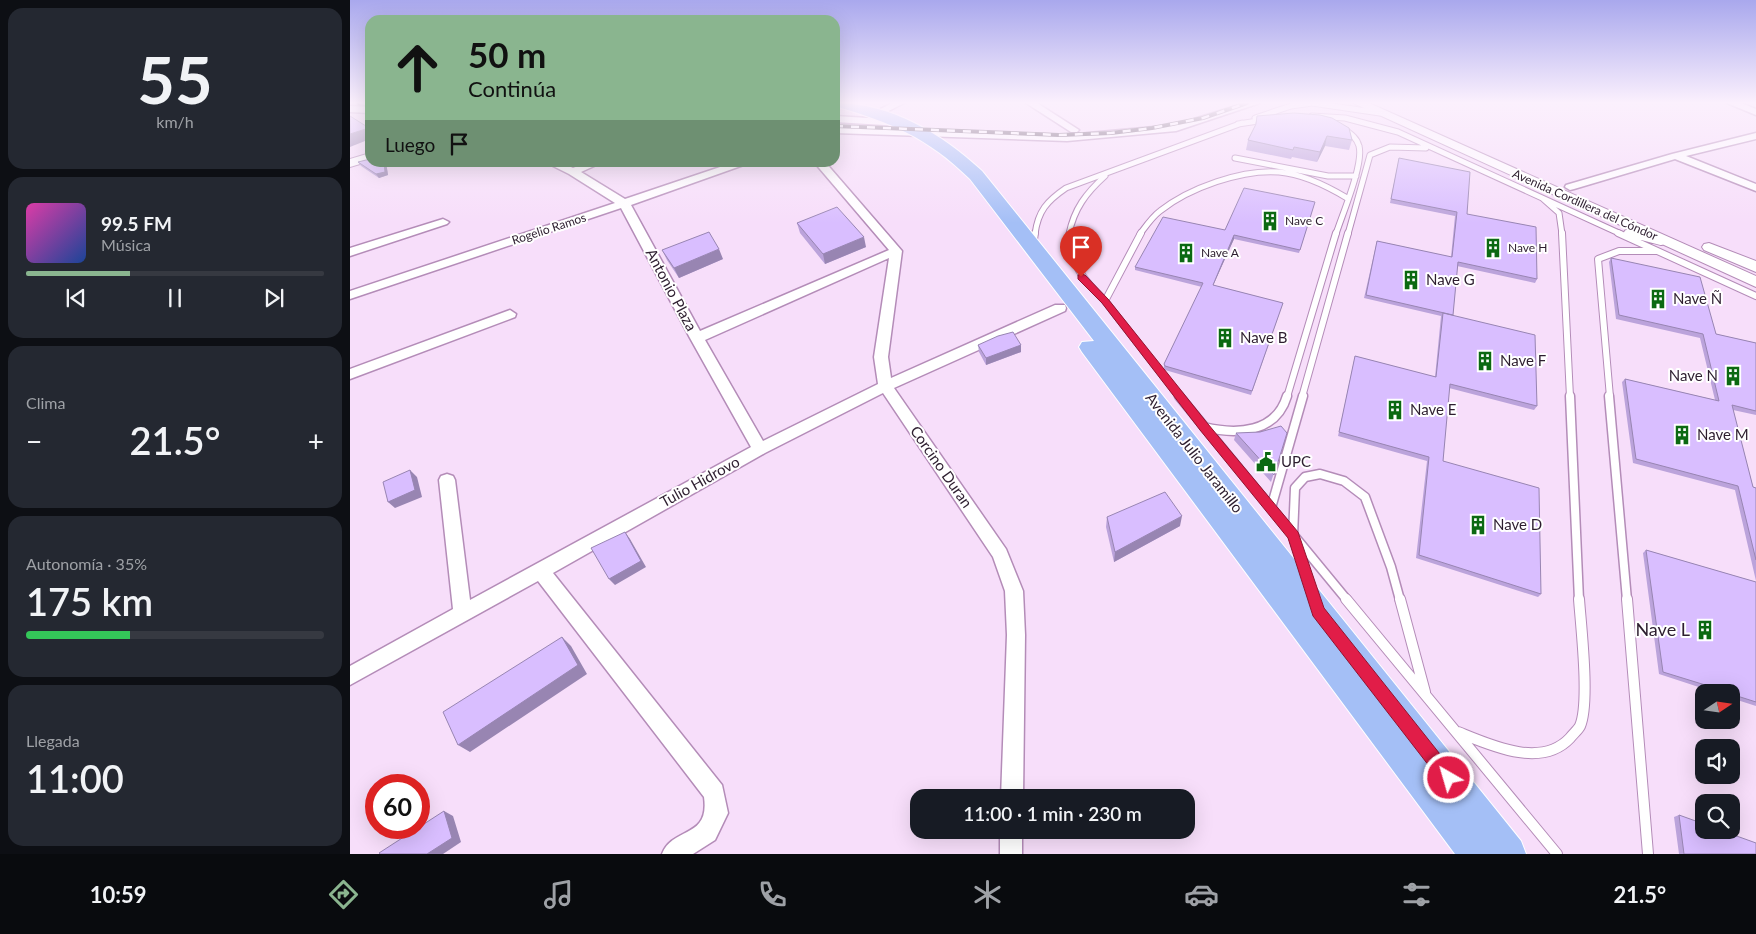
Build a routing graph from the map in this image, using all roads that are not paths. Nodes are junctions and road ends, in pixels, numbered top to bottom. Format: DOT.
graph roads {
  1 [pos="928,143"];
  2 [pos="938,143"];
  3 [pos="1188,143"];
  4 [pos="1358,143"];
  5 [pos="1422,143"];
  6 [pos="1455,143"];
  7 [pos="1464,143"];
  8 [pos="1729,143"];
  9 [pos="1438,150"];
  10 [pos="1676,156"];
  11 [pos="1235,158"];
  12 [pos="365,159"];
  13 [pos="350,164"];
  14 [pos="562,167"];
  15 [pos="586,167"];
  16 [pos="732,167"];
  17 [pos="823,167"];
  18 [pos="573,172"];
  19 [pos="1111,172"];
  20 [pos="1356,176"];
  21 [pos="1570,187"];
  22 [pos="1756,188"];
  23 [pos="1347,198"];
  24 [pos="1542,198"];
  25 [pos="625,204"];
  26 [pos="444,222"];
  27 [pos="1605,227"];
  28 [pos="1674,245"];
  29 [pos="1033,248"];
  30 [pos="896,251"];
  31 [pos="1656,251"];
  32 [pos="350,252"];
  33 [pos="1756,267"];
  34 [pos="1756,282"];
  35 [pos="350,295"];
  36 [pos="1756,296"];
  37 [pos="1105,301"];
  38 [pos="1060,308"];
  39 [pos="510,314"];
  40 [pos="697,338"];
  41 [pos="350,374"];
  42 [pos="885,386"];
  43 [pos="1204,427"];
  44 [pos="760,449"];
  45 [pos="447,480"];
  46 [pos="1271,508"];
  47 [pos="1293,536"];
  48 [pos="541,571"];
  49 [pos="1318,612"];
  50 [pos="463,614"];
  51 [pos="350,676"];
  52 [pos="1426,696"];
  53 [pos="1456,731"];
  54 [pos="1012,789"];
  55 [pos="1011,839"];
  56 [pos="673,854"];
  57 [pos="1010,854"];
  58 [pos="1477,854"];
  59 [pos="1508,854"];
  60 [pos="1557,854"];
  61 [pos="1648,854"];
  1 -- 38 [label="main road, Avenida Julio Jaramillo"];
  2 -- 29 [label="main road, Avenida Julio Jaramillo"];
  3 -- 19 [label="lane"];
  4 -- 20 [label="lane"];
  5 -- 9 [label="lane"];
  6 -- 28 [label="street, Avenida Cordillera del Cóndor"];
  7 -- 21 [label="street, Avenida Cordillera del Cóndor"];
  8 -- 10 [label="street"];
  9 -- 24 [label="lane"];
  9 -- 46 [label="lane"];
  10 -- 21 [label="street"];
  10 -- 22 [label="street"];
  11 -- 20 [label="lane"];
  12 -- 13 [label="street"];
  14 -- 18 [label="street"];
  15 -- 18 [label="street"];
  16 -- 25 [label="street, Rogelio Ramos"];
  17 -- 30 [label="street"];
  18 -- 25 [label="street"];
  19 -- 29 [label="lane"];
  19 -- 37 [label="lane"];
  20 -- 23 [label="lane"];
  21 -- 33 [label="street, Avenida Cordillera del Cóndor"];
  23 -- 37 [label="lane"];
  23 -- 43 [label="lane"];
  24 -- 27 [label="lane"];
  24 -- 53 [label="lane"];
  25 -- 35 [label="street, Rogelio Ramos"];
  25 -- 40 [label="street, Antonio Plaza"];
  26 -- 32 [label="street"];
  27 -- 28 [label="lane"];
  27 -- 31 [label="lane"];
  28 -- 34 [label="street, Avenida Cordillera del Cóndor"];
  29 -- 49 [label="main road, Avenida Julio Jaramillo"];
  30 -- 40 [label="street"];
  30 -- 42 [label="street, Corcino Duran"];
  31 -- 36 [label="lane"];
  31 -- 61 [label="lane"];
  37 -- 43 [label="lane"];
  38 -- 42 [label="street, Tulio Hidrovo"];
  38 -- 58 [label="main road, Avenida Julio Jaramillo"];
  39 -- 41 [label="street"];
  40 -- 44 [label="street, Antonio Plaza"];
  42 -- 44 [label="street, Tulio Hidrovo"];
  42 -- 54 [label="street, Corcino Duran"];
  43 -- 46 [label="lane"];
  44 -- 48 [label="street, Tulio Hidrovo"];
  45 -- 50 [label="street"];
  46 -- 47 [label="lane"];
  47 -- 49 [label="lane"];
  47 -- 52 [label="lane"];
  47 -- 52 [label="lane"];
  48 -- 50 [label="street, Tulio Hidrovo"];
  48 -- 56 [label="street"];
  49 -- 59 [label="main road, Avenida Julio Jaramillo"];
  50 -- 51 [label="street, Tulio Hidrovo"];
  52 -- 53 [label="lane"];
  53 -- 60 [label="lane"];
  55 -- 57 [label="street"];
}
